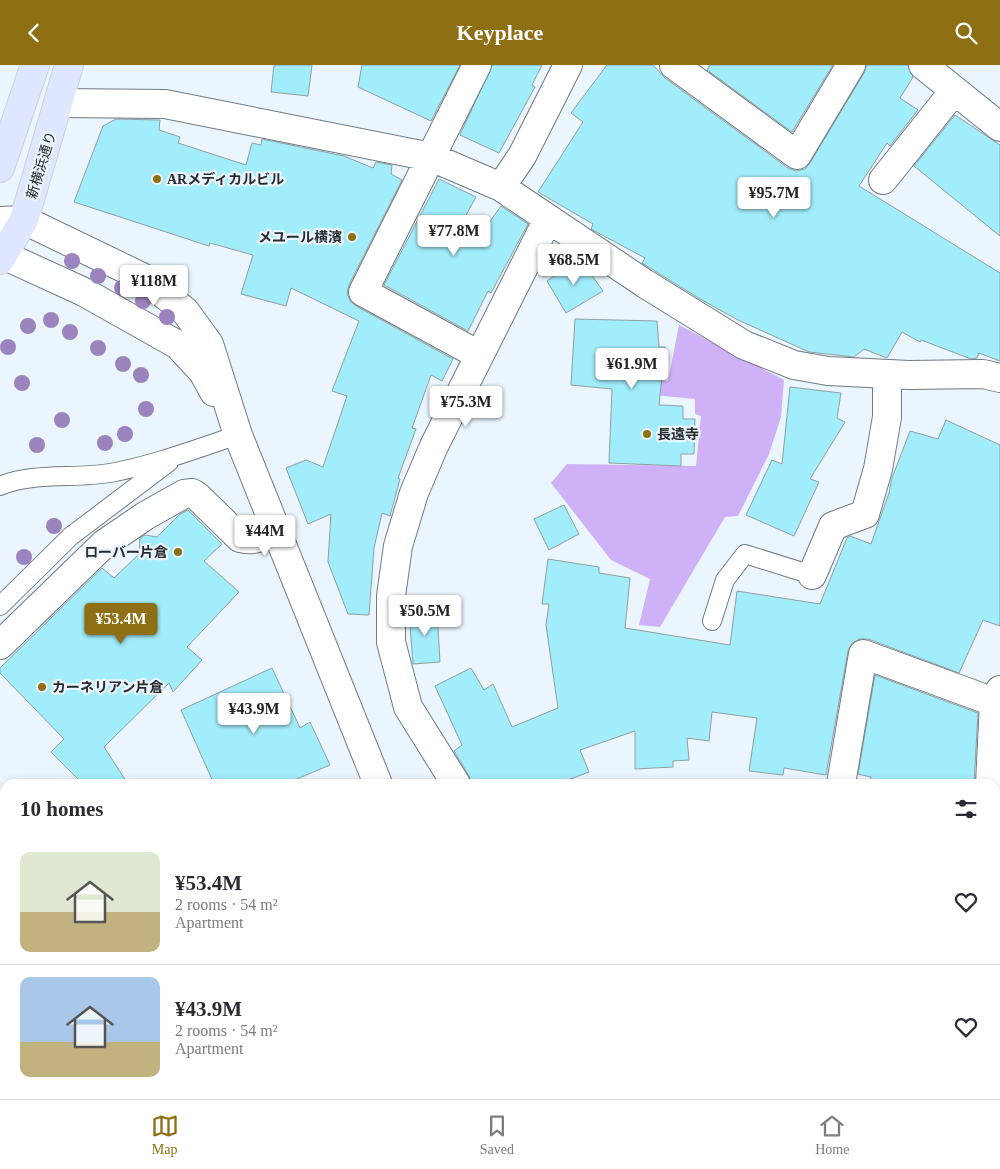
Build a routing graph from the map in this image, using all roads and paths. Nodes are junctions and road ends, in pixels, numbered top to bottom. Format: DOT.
graph roads {
  1 [pos="35,65"];
  2 [pos="69,65"];
  3 [pos="477,65"];
  4 [pos="568,65"];
  5 [pos="674,65"];
  6 [pos="850,65"];
  7 [pos="923,65"];
  8 [pos="954,91"];
  9 [pos="60,103"];
  10 [pos="1000,127"];
  11 [pos="431,157"];
  12 [pos="0,168"];
  13 [pos="883,180"];
  14 [pos="501,187"];
  15 [pos="548,219"];
  16 [pos="12,221"];
  17 [pos="1,256"];
  18 [pos="479,355"];
  19 [pos="887,374"];
  20 [pos="1000,378"];
  21 [pos="238,435"];
  22 [pos="179,454"];
  23 [pos="0,485"];
  24 [pos="277,528"];
  25 [pos="812,575"];
  26 [pos="0,606"];
  27 [pos="712,621"];
  28 [pos="0,645"];
  29 [pos="997,696"];
  30 [pos="376,779"];
  31 [pos="453,779"];
  32 [pos="842,779"];
  33 [pos="990,779"];
  1 -- 12 [label="main road"];
  2 -- 9 [label="main road, 新横浜通り"];
  3 -- 11 [label="street"];
  4 -- 14 [label="street"];
  5 -- 6 [label="street"];
  7 -- 8 [label="street"];
  8 -- 10 [label="street"];
  8 -- 13 [label="street"];
  9 -- 11 [label="street"];
  9 -- 16 [label="main road, 新横浜通り"];
  11 -- 14 [label="street"];
  11 -- 18 [label="street"];
  14 -- 15 [label="street"];
  15 -- 18 [label="street"];
  15 -- 19 [label="street"];
  16 -- 17 [label="main road, 新横浜通り"];
  16 -- 21 [label="street"];
  17 -- 21 [label="street"];
  18 -- 31 [label="street"];
  19 -- 20 [label="street"];
  19 -- 25 [label="street"];
  21 -- 22 [label="lane"];
  21 -- 24 [label="street"];
  22 -- 23 [label="lane"];
  22 -- 26 [label="lane"];
  24 -- 28 [label="street"];
  24 -- 30 [label="street"];
  25 -- 27 [label="lane"];
  29 -- 32 [label="street"];
  29 -- 33 [label="street"];
}
